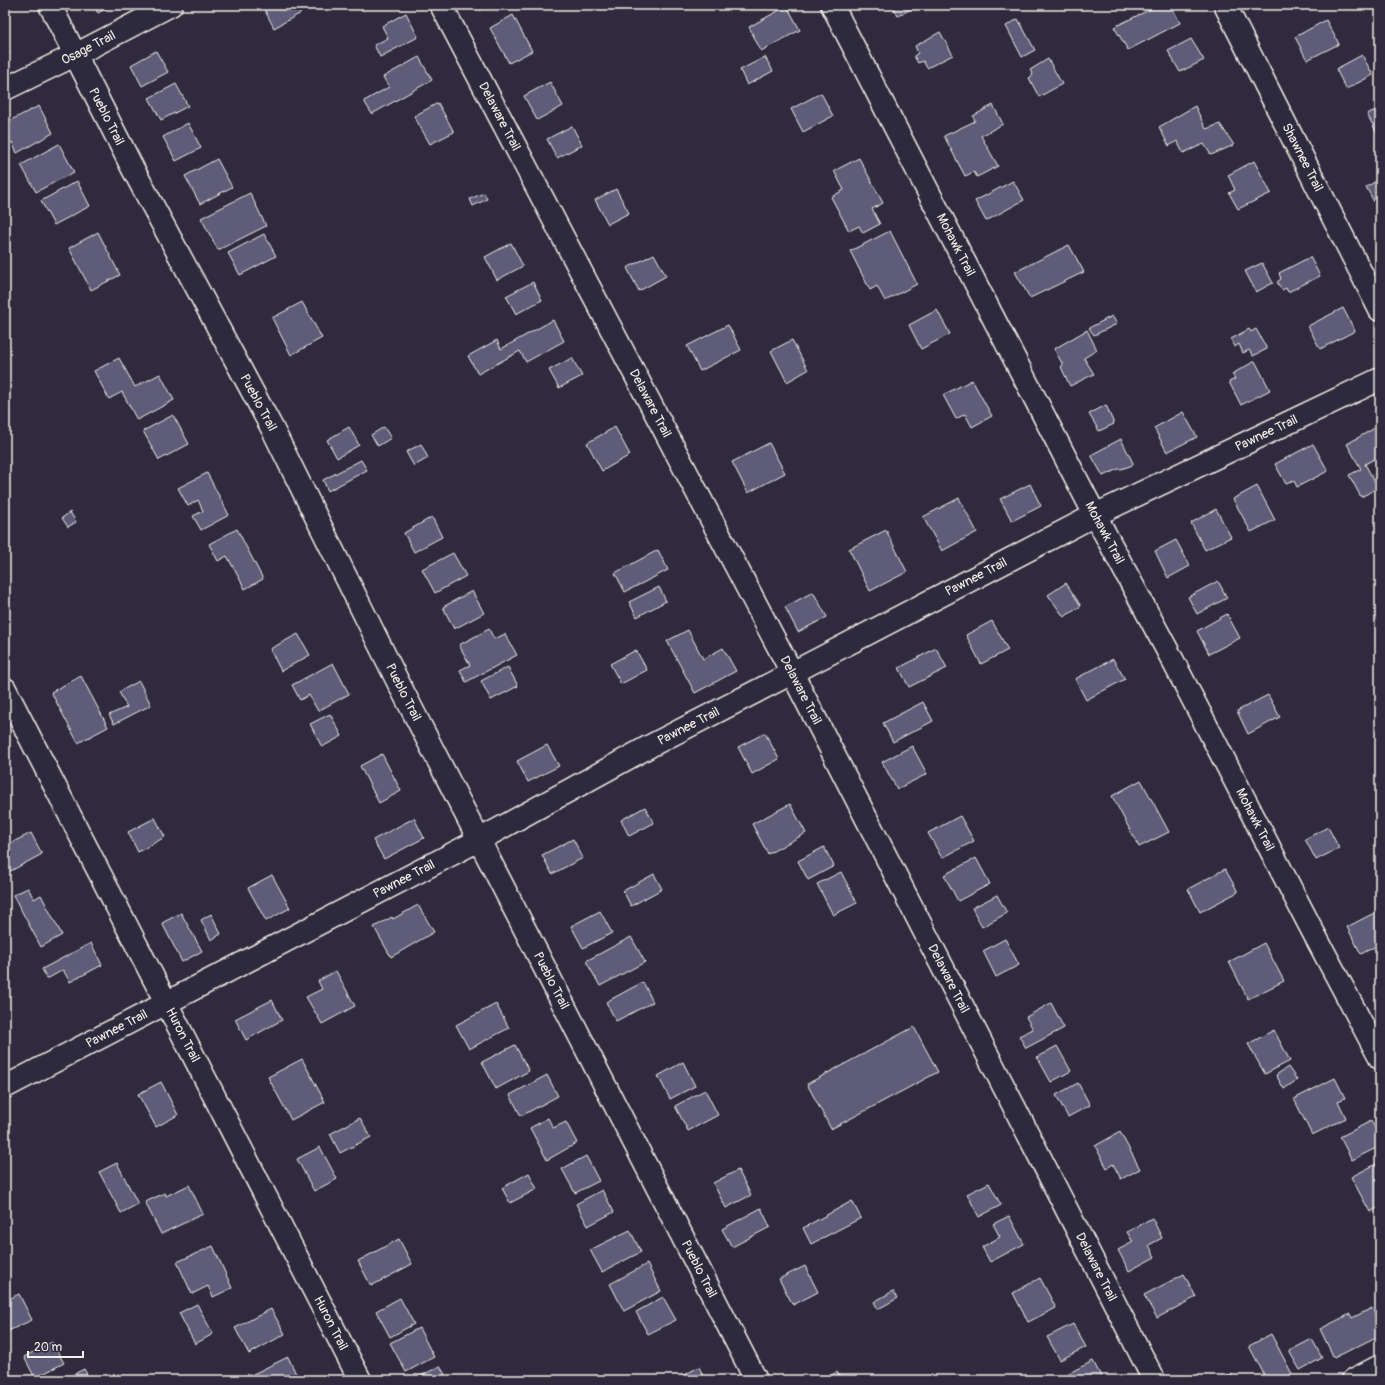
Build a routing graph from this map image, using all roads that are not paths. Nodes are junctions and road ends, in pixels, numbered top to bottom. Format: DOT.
graph roads {
  1 [pos="50,5"];
  2 [pos="171,5"];
  3 [pos="441,5"];
  4 [pos="832,5"];
  5 [pos="1225,5"];
  6 [pos="75,55"];
  7 [pos="5,89"];
  8 [pos="1380,310"];
  9 [pos="1380,379"];
  10 [pos="1095,515"];
  11 [pos="792,673"];
  12 [pos="5,690"];
  13 [pos="479,840"];
  14 [pos="165,1003"];
  15 [pos="1380,1058"];
  16 [pos="5,1086"];
  17 [pos="1380,1366"];
  18 [pos="360,1380"];
  19 [pos="756,1380"];
  20 [pos="1154,1380"];
  21 [pos="1353,1380"];
  1 -- 6 [label="street, Pueblo Trail"];
  2 -- 6 [label="street, Osage Trail"];
  3 -- 11 [label="street, Delaware Trail"];
  4 -- 10 [label="street, Mohawk Trail"];
  5 -- 8 [label="street, Shawnee Trail"];
  6 -- 7 [label="street, Osage Trail"];
  6 -- 13 [label="street, Pueblo Trail"];
  9 -- 10 [label="street, Pawnee Trail"];
  10 -- 11 [label="street, Pawnee Trail"];
  10 -- 15 [label="street, Mohawk Trail"];
  11 -- 13 [label="street, Pawnee Trail"];
  11 -- 20 [label="street, Delaware Trail"];
  12 -- 14 [label="street, Huron Trail"];
  13 -- 14 [label="street, Pawnee Trail"];
  13 -- 19 [label="street, Pueblo Trail"];
  14 -- 16 [label="street, Pawnee Trail"];
  14 -- 18 [label="street, Huron Trail"];
  17 -- 21 [label="street"];
}
